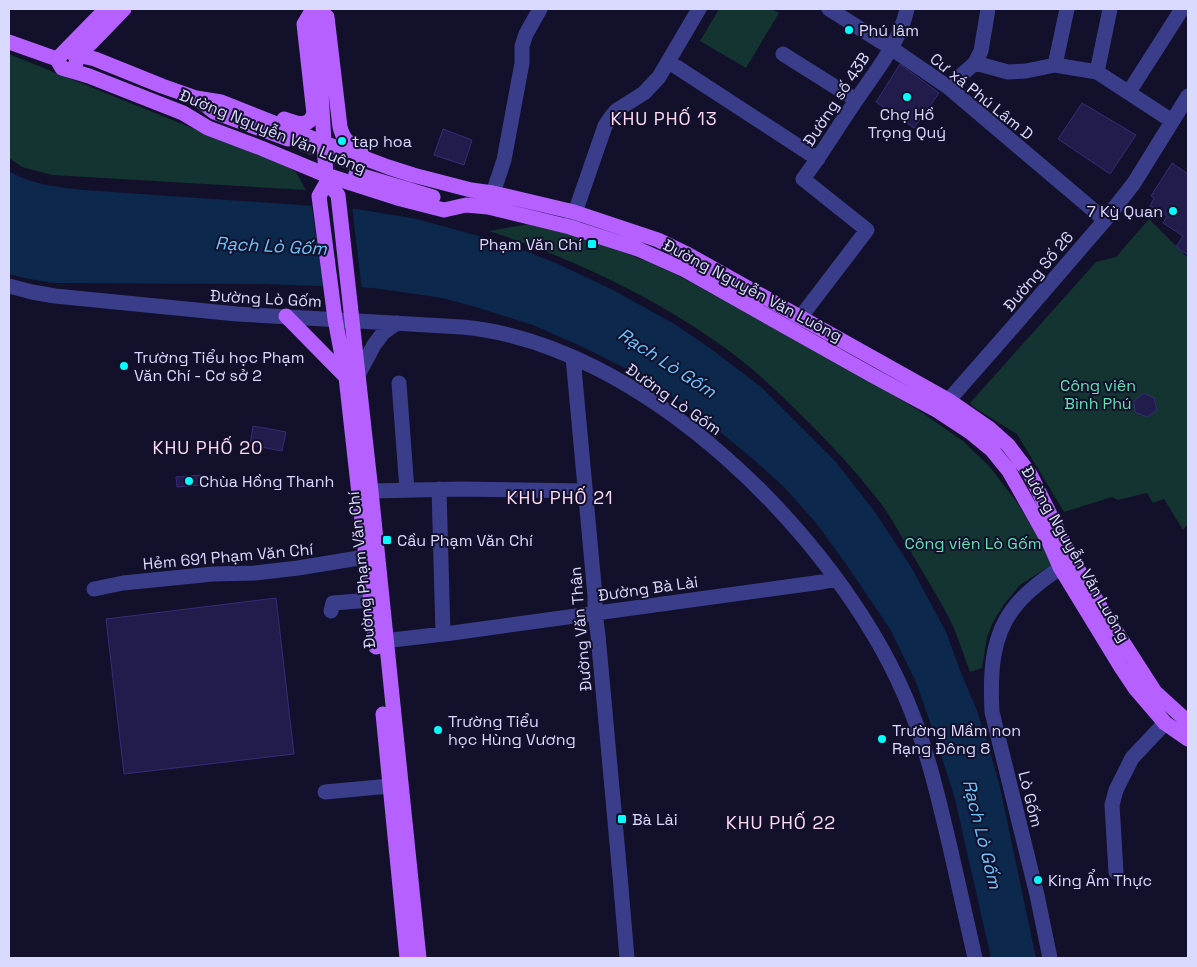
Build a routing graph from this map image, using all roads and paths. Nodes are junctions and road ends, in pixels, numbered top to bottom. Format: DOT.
graph roads {
  1 [pos="106,9"];
  2 [pos="124,9"];
  3 [pos="316,9"];
  4 [pos="540,9"];
  5 [pos="699,9"];
  6 [pos="829,9"];
  7 [pos="907,9"];
  8 [pos="988,9"];
  9 [pos="1066,9"];
  10 [pos="1110,9"];
  11 [pos="1182,9"];
  12 [pos="9,42"];
  13 [pos="891,48"];
  14 [pos="783,54"];
  15 [pos="67,55"];
  16 [pos="668,62"];
  17 [pos="975,63"];
  18 [pos="1056,65"];
  19 [pos="1097,72"];
  20 [pos="948,87"];
  21 [pos="1129,92"];
  22 [pos="1188,96"];
  23 [pos="196,98"];
  24 [pos="856,100"];
  25 [pos="183,113"];
  26 [pos="1172,121"];
  27 [pos="324,143"];
  28 [pos="818,159"];
  29 [pos="327,178"];
  30 [pos="471,190"];
  31 [pos="493,193"];
  32 [pos="466,205"];
  33 [pos="574,212"];
  34 [pos="1105,220"];
  35 [pos="570,227"];
  36 [pos="9,286"];
  37 [pos="286,316"];
  38 [pos="335,319"];
  39 [pos="352,321"];
  40 [pos="397,323"];
  41 [pos="796,323"];
  42 [pos="573,357"];
  43 [pos="352,376"];
  44 [pos="399,383"];
  45 [pos="943,405"];
  46 [pos="439,489"];
  47 [pos="407,490"];
  48 [pos="371,491"];
  49 [pos="585,491"];
  50 [pos="366,557"];
  51 [pos="1066,563"];
  52 [pos="836,579"];
  53 [pos="94,589"];
  54 [pos="371,600"];
  55 [pos="331,611"];
  56 [pos="595,613"];
  57 [pos="444,634"];
  58 [pos="381,642"];
  59 [pos="1188,722"];
  60 [pos="1165,723"];
  61 [pos="1188,739"];
  62 [pos="390,786"];
  63 [pos="325,792"];
  64 [pos="1116,872"];
  65 [pos="407,958"];
  66 [pos="418,958"];
  67 [pos="627,958"];
  68 [pos="975,958"];
  69 [pos="1050,958"];
  1 -- 15 [label="main road"];
  2 -- 15 [label="main road"];
  3 -- 23 [label="main road"];
  3 -- 27 [label="main road"];
  3 -- 30 [label="main road"];
  4 -- 31 [label="street"];
  5 -- 16 [label="street"];
  6 -- 13 [label="street, Cư xá Phú Lâm D"];
  7 -- 13 [label="street, Đường số 43B"];
  8 -- 17 [label="street"];
  9 -- 18 [label="street"];
  10 -- 19 [label="street"];
  11 -- 21 [label="street"];
  12 -- 15 [label="main road, Đường Nguyễn Văn Luông"];
  13 -- 20 [label="street, Cư xá Phú Lâm D"];
  13 -- 24 [label="street, Đường số 43B"];
  14 -- 24 [label="street"];
  15 -- 23 [label="main road, Đường Nguyễn Văn Luông"];
  15 -- 25 [label="main road, Đường Nguyễn Văn Luông"];
  16 -- 28 [label="street"];
  16 -- 33 [label="street"];
  17 -- 18 [label="street"];
  17 -- 20 [label="street"];
  18 -- 19 [label="street"];
  19 -- 21 [label="street"];
  20 -- 34 [label="street, Cư xá Phú Lâm D"];
  21 -- 26 [label="street"];
  22 -- 26 [label="street, Đường Số 26"];
  23 -- 25 [label="main road"];
  23 -- 27 [label="main road, Đường Nguyễn Văn Luông"];
  24 -- 28 [label="street, Đường số 43B"];
  25 -- 29 [label="main road, Đường Nguyễn Văn Luông"];
  26 -- 34 [label="street, Đường Số 26"];
  27 -- 29 [label="main road"];
  27 -- 30 [label="main road, Đường Nguyễn Văn Luông"];
  28 -- 41 [label="street, Đường số 43B"];
  29 -- 32 [label="main road, Đường Nguyễn Văn Luông"];
  29 -- 38 [label="main road, Đường Phạm Văn Chí"];
  29 -- 39 [label="main road, Đường Phạm Văn Chí"];
  30 -- 31 [label="main road, Đường Nguyễn Văn Luông"];
  30 -- 32 [label="main road"];
  31 -- 33 [label="main road, Đường Nguyễn Văn Luông"];
  32 -- 35 [label="main road, Đường Nguyễn Văn Luông"];
  33 -- 35 [label="street"];
  33 -- 41 [label="main road, Đường Nguyễn Văn Luông"];
  34 -- 45 [label="street, Đường Số 26"];
  35 -- 41 [label="main road, Đường Nguyễn Văn Luông"];
  36 -- 37 [label="street, Đường Lò Gốm"];
  37 -- 38 [label="street, Đường Lò Gốm"];
  37 -- 43 [label="main road"];
  38 -- 39 [label="street, Đường Lò Gốm"];
  38 -- 43 [label="main road, Đường Phạm Văn Chí"];
  39 -- 40 [label="street, Đường Lò Gốm"];
  39 -- 43 [label="main road, Đường Phạm Văn Chí"];
  40 -- 42 [label="street, Đường Lò Gốm"];
  40 -- 43 [label="street"];
  41 -- 45 [label="main road, Đường Nguyễn Văn Luông"];
  42 -- 49 [label="street, Đường Văn Thân"];
  42 -- 52 [label="street, Đường Lò Gốm"];
  43 -- 48 [label="main road, Đường Phạm Văn Chí"];
  43 -- 50 [label="main road, Đường Phạm Văn Chí"];
  44 -- 47 [label="street"];
  45 -- 51 [label="main road, Đường Nguyễn Văn Luông"];
  46 -- 47 [label="street"];
  46 -- 49 [label="street"];
  46 -- 57 [label="street"];
  47 -- 48 [label="street"];
  48 -- 58 [label="main road, Đường Phạm Văn Chí"];
  49 -- 56 [label="street, Đường Văn Thân"];
  50 -- 53 [label="street, Hẻm 691 Phạm Văn Chí"];
  50 -- 54 [label="main road, Đường Phạm Văn Chí"];
  51 -- 59 [label="main road, Đường Nguyễn Văn Luông"];
  51 -- 60 [label="main road, Đường Nguyễn Văn Luông"];
  51 -- 69 [label="street, Lò Gốm"];
  52 -- 56 [label="street, Đường Bà Lài"];
  52 -- 68 [label="street, Đường Lò Gốm"];
  54 -- 55 [label="street"];
  54 -- 58 [label="main road, Đường Phạm Văn Chí"];
  56 -- 57 [label="street, Đường Bà Lài"];
  56 -- 67 [label="street, Đường Văn Thân"];
  57 -- 58 [label="street, Đường Bà Lài"];
  58 -- 62 [label="main road, Đường Phạm Văn Chí"];
  58 -- 66 [label="main road, Đường Phạm Văn Chí"];
  60 -- 61 [label="main road, Đường Nguyễn Văn Luông"];
  60 -- 64 [label="street"];
  62 -- 63 [label="street"];
  62 -- 65 [label="main road, Đường Phạm Văn Chí"];
}
